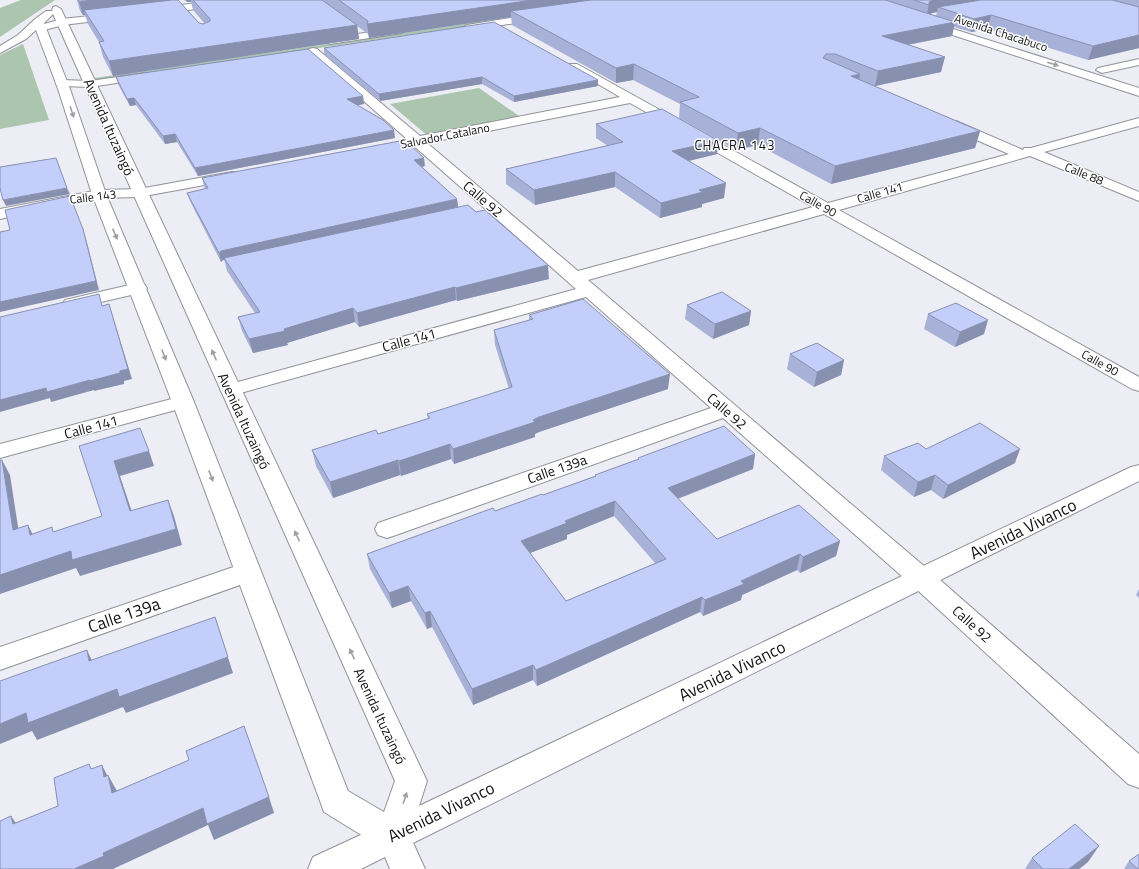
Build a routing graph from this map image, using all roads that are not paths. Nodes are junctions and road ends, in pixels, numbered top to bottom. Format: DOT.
graph roads {
  1 [pos="246,0"];
  2 [pos="181,4"];
  3 [pos="60,12"];
  4 [pos="145,12"];
  5 [pos="130,14"];
  6 [pos="193,18"];
  7 [pos="497,23"];
  8 [pos="40,25"];
  9 [pos="351,27"];
  10 [pos="517,34"];
  11 [pos="364,36"];
  12 [pos="307,49"];
  13 [pos="0,50"];
  14 [pos="564,61"];
  15 [pos="1139,62"];
  16 [pos="148,67"];
  17 [pos="1102,70"];
  18 [pos="159,74"];
  19 [pos="88,80"];
  20 [pos="1139,82"];
  21 [pos="62,83"];
  22 [pos="1139,92"];
  23 [pos="631,99"];
  24 [pos="942,120"];
  25 [pos="1139,122"];
  26 [pos="417,141"];
  27 [pos="394,146"];
  28 [pos="1025,152"];
  29 [pos="247,173"];
  30 [pos="140,193"];
  31 [pos="99,194"];
  32 [pos="1139,196"];
  33 [pos="825,208"];
  34 [pos="0,214"];
  35 [pos="574,278"];
  36 [pos="138,288"];
  37 [pos="589,291"];
  38 [pos="54,308"];
  39 [pos="1139,385"];
  40 [pos="230,390"];
  41 [pos="183,402"];
  42 [pos="726,410"];
  43 [pos="0,451"];
  44 [pos="1139,472"];
  45 [pos="387,529"];
  46 [pos="248,572"];
  47 [pos="922,579"];
  48 [pos="0,659"];
  49 [pos="1139,774"];
  50 [pos="393,836"];
  51 [pos="325,869"];
  52 [pos="408,869"];
  1 -- 2 [label="street"];
  2 -- 4 [label="street"];
  2 -- 6 [label="street"];
  3 -- 5 [label="street"];
  3 -- 8 [label="street"];
  3 -- 8 [label="street"];
  3 -- 19 [label="street, Avenida Ituzaingó"];
  7 -- 7 [label="street"];
  7 -- 10 [label="street"];
  8 -- 13 [label="street"];
  8 -- 21 [label="street, Avenida Ituzaingó"];
  9 -- 11 [label="street"];
  11 -- 12 [label="street"];
  11 -- 12 [label="street"];
  12 -- 26 [label="street, Calle 92"];
  14 -- 23 [label="street, Calle 90"];
  15 -- 17 [label="street"];
  16 -- 19 [label="street"];
  17 -- 20 [label="street, Avenida Chacabuco"];
  17 -- 22 [label="street, Avenida Chacabuco, one-way"];
  18 -- 19 [label="street"];
  19 -- 21 [label="street"];
  19 -- 30 [label="street, Avenida Ituzaingó"];
  21 -- 31 [label="street, Avenida Ituzaingó, one-way"];
  23 -- 26 [label="street, Salvador Catalano"];
  23 -- 33 [label="street, Calle 90"];
  24 -- 28 [label="street, Calle 88"];
  25 -- 28 [label="street, Calle 141"];
  26 -- 27 [label="street, Salvador Catalano"];
  26 -- 35 [label="street, Calle 92"];
  28 -- 32 [label="street, Calle 88"];
  28 -- 33 [label="street, Calle 141"];
  29 -- 30 [label="street"];
  30 -- 31 [label="street, Calle 143"];
  40 -- 30 [label="street, Avenida Ituzaingó, one-way"];
  31 -- 34 [label="street, Calle 143"];
  31 -- 36 [label="street, Avenida Ituzaingó, one-way"];
  33 -- 35 [label="street, Calle 141"];
  33 -- 39 [label="street, Calle 90"];
  35 -- 37 [label="street, Calle 92"];
  36 -- 38 [label="street"];
  36 -- 41 [label="street, Avenida Ituzaingó, one-way"];
  37 -- 40 [label="street, Calle 141"];
  37 -- 42 [label="street, Calle 92"];
  50 -- 40 [label="street, Avenida Ituzaingó, one-way"];
  41 -- 43 [label="street, Calle 141"];
  41 -- 46 [label="street, Avenida Ituzaingó, one-way"];
  42 -- 45 [label="street, Calle 139a"];
  42 -- 47 [label="street, Calle 92"];
  44 -- 47 [label="street, Avenida Vivanco"];
  46 -- 48 [label="street, Calle 139a"];
  46 -- 50 [label="street, Avenida Ituzaingó"];
  47 -- 49 [label="street, Calle 92"];
  47 -- 50 [label="street, Avenida Vivanco"];
  50 -- 51 [label="street, Avenida Vivanco"];
  50 -- 52 [label="street"];
}
